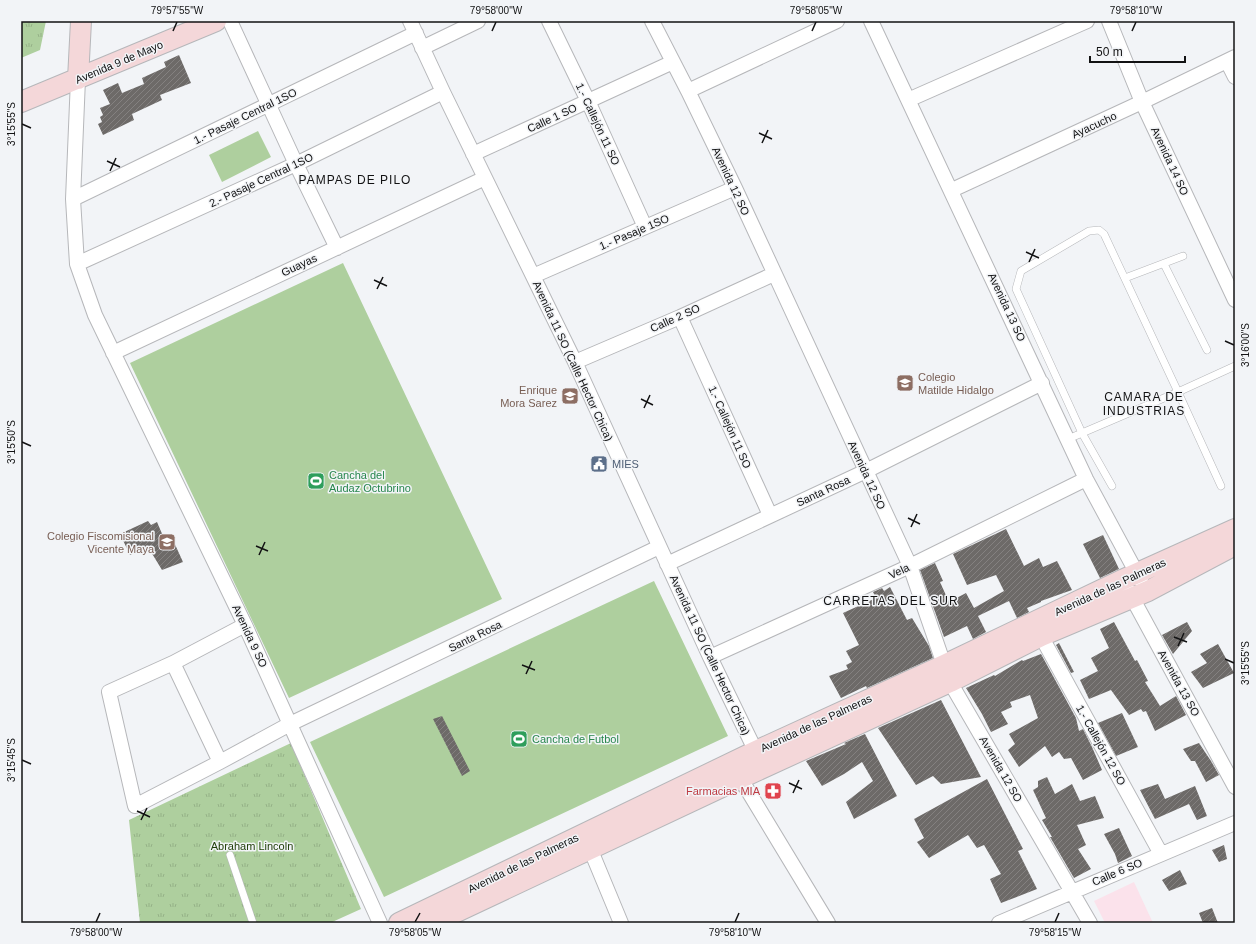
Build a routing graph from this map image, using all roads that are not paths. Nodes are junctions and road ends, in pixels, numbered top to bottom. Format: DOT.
graph roads {
  1 [pos="81,21"];
  2 [pos="216,21"];
  3 [pos="230,21"];
  4 [pos="478,21"];
  5 [pos="549,21"];
  6 [pos="652,21"];
  7 [pos="837,21"];
  8 [pos="871,21"];
  9 [pos="1087,21"];
  10 [pos="1109,21"];
  11 [pos="413,27"];
  12 [pos="422,48"];
  13 [pos="1231,59"];
  14 [pos="673,62"];
  15 [pos="1235,77"];
  16 [pos="78,79"];
  17 [pos="688,90"];
  18 [pos="443,92"];
  19 [pos="908,100"];
  20 [pos="588,101"];
  21 [pos="21,102"];
  22 [pos="1142,102"];
  23 [pos="269,105"];
  24 [pos="473,154"];
  25 [pos="296,164"];
  26 [pos="485,178"];
  27 [pos="735,188"];
  28 [pos="952,190"];
  29 [pos="73,199"];
  30 [pos="645,227"];
  31 [pos="337,248"];
  32 [pos="1183,256"];
  33 [pos="78,264"];
  34 [pos="1164,264"];
  35 [pos="774,274"];
  36 [pos="533,276"];
  37 [pos="1125,278"];
  38 [pos="1235,300"];
  39 [pos="680,317"];
  40 [pos="1207,350"];
  41 [pos="113,353"];
  42 [pos="575,362"];
  43 [pos="1235,366"];
  44 [pos="1042,383"];
  45 [pos="1178,392"];
  46 [pos="1082,433"];
  47 [pos="1068,439"];
  48 [pos="866,471"];
  49 [pos="1086,479"];
  50 [pos="1112,486"];
  51 [pos="1221,486"];
  52 [pos="770,516"];
  53 [pos="1235,529"];
  54 [pos="1235,545"];
  55 [pos="659,548"];
  56 [pos="667,564"];
  57 [pos="910,566"];
  58 [pos="1130,577"];
  59 [pos="1140,594"];
  60 [pos="245,625"];
  61 [pos="1041,636"];
  62 [pos="710,657"];
  63 [pos="173,663"];
  64 [pos="947,673"];
  65 [pos="290,724"];
  66 [pos="760,760"];
  67 [pos="220,762"];
  68 [pos="736,770"];
  69 [pos="1235,787"];
  70 [pos="1235,823"];
  71 [pos="587,841"];
  72 [pos="1161,854"];
  73 [pos="230,855"];
  74 [pos="1072,891"];
  75 [pos="252,923"];
  76 [pos="380,923"];
  77 [pos="399,923"];
  78 [pos="433,923"];
  79 [pos="621,923"];
  80 [pos="828,923"];
  81 [pos="999,923"];
  82 [pos="1090,923"];
  1 -- 16 [label="street"];
  2 -- 16 [label="street, Avenida 9 de Mayo"];
  3 -- 23 [label="street"];
  4 -- 12 [label="street"];
  5 -- 20 [label="street, 1.- Callejón 11 SO"];
  6 -- 14 [label="street, Avenida 12 SO"];
  7 -- 17 [label="street"];
  8 -- 19 [label="street, Avenida 13 SO"];
  9 -- 19 [label="street"];
  10 -- 22 [label="street, Avenida 14 SO"];
  11 -- 12 [label="street, Avenida 11 SO (Calle Hector Chica)"];
  11 -- 23 [label="street, 1.- Pasaje Central 1SO"];
  12 -- 18 [label="street, Avenida 11 SO (Calle Hector Chica)"];
  13 -- 15 [label="street"];
  13 -- 22 [label="street, Ayacucho"];
  14 -- 17 [label="street, Avenida 12 SO"];
  14 -- 20 [label="street, Calle 1 SO"];
  16 -- 21 [label="street, Avenida 9 de Mayo"];
  16 -- 29 [label="street, Avenida 9 SO"];
  17 -- 27 [label="street, Avenida 12 SO"];
  18 -- 24 [label="street, Avenida 11 SO (Calle Hector Chica)"];
  18 -- 25 [label="street, 2.- Pasaje Central 1SO"];
  19 -- 28 [label="street, Avenida 13 SO"];
  20 -- 24 [label="street, Calle 1 SO"];
  20 -- 30 [label="street, 1.- Callejón 11 SO"];
  22 -- 28 [label="street, Ayacucho"];
  22 -- 38 [label="street, Avenida 14 SO"];
  23 -- 25 [label="street"];
  23 -- 29 [label="street, 1.- Pasaje Central 1SO"];
  24 -- 26 [label="street, Avenida 11 SO (Calle Hector Chica)"];
  25 -- 31 [label="street"];
  25 -- 33 [label="street, 2.- Pasaje Central 1SO"];
  26 -- 31 [label="street, Guayas"];
  26 -- 36 [label="street, Avenida 11 SO (Calle Hector Chica)"];
  27 -- 30 [label="street, 1.- Pasaje 1SO"];
  27 -- 35 [label="street, Avenida 12 SO"];
  28 -- 44 [label="street, Avenida 13 SO"];
  29 -- 33 [label="street, Avenida 9 SO"];
  30 -- 36 [label="street, 1.- Pasaje 1SO"];
  31 -- 41 [label="street, Guayas"];
  32 -- 34 [label="lane"];
  33 -- 41 [label="street, Avenida 9 SO"];
  34 -- 37 [label="lane"];
  34 -- 40 [label="lane"];
  35 -- 39 [label="street, Calle 2 SO"];
  35 -- 48 [label="street, Avenida 12 SO"];
  36 -- 42 [label="street, Avenida 11 SO (Calle Hector Chica)"];
  37 -- 45 [label="lane"];
  37 -- 46 [label="lane"];
  39 -- 42 [label="street, Calle 2 SO"];
  39 -- 52 [label="street, 1.- Callejón 11 SO"];
  41 -- 60 [label="street, Avenida 9 SO"];
  42 -- 55 [label="street, Avenida 11 SO (Calle Hector Chica)"];
  43 -- 45 [label="lane"];
  44 -- 47 [label="street, Avenida 13 SO"];
  44 -- 48 [label="street, Santa Rosa"];
  45 -- 46 [label="lane"];
  45 -- 51 [label="lane"];
  46 -- 47 [label="lane"];
  46 -- 50 [label="lane"];
  47 -- 49 [label="street, Avenida 13 SO"];
  48 -- 52 [label="street, Santa Rosa"];
  48 -- 57 [label="street, Avenida 12 SO"];
  49 -- 57 [label="street, Vela"];
  49 -- 58 [label="street, Avenida 13 SO"];
  52 -- 56 [label="street, Santa Rosa"];
  53 -- 58 [label="street, Avenida de las Palmeras"];
  54 -- 59 [label="street, Avenida de las Palmeras"];
  55 -- 56 [label="street, Avenida 11 SO (Calle Hector Chica)"];
  55 -- 65 [label="street, Santa Rosa"];
  56 -- 62 [label="street, Avenida 11 SO (Calle Hector Chica)"];
  57 -- 62 [label="street, Vela"];
  57 -- 64 [label="street, Avenida 12 SO"];
  58 -- 59 [label="street, Avenida 13 SO"];
  58 -- 64 [label="street, Avenida de las Palmeras"];
  59 -- 61 [label="street, Avenida de las Palmeras"];
  59 -- 69 [label="street, Avenida 13 SO"];
  60 -- 63 [label="street"];
  60 -- 65 [label="street, Avenida 9 SO"];
  61 -- 64 [label="street, Avenida de las Palmeras"];
  61 -- 72 [label="street, 1.- Callejón 12 SO"];
  62 -- 66 [label="street, Avenida 11 SO (Calle Hector Chica)"];
  63 -- 67 [label="street"];
  63 -- 67 [label="street, Santa Rosa"];
  64 -- 66 [label="street, Avenida de las Palmeras"];
  64 -- 74 [label="street, Avenida 12 SO"];
  65 -- 67 [label="street, Santa Rosa"];
  65 -- 76 [label="street, Avenida 9 SO"];
  66 -- 68 [label="street, Avenida de las Palmeras"];
  68 -- 71 [label="street, Avenida de las Palmeras"];
  68 -- 80 [label="street"];
  70 -- 72 [label="street, Calle 6 SO"];
  71 -- 77 [label="street, Avenida de las Palmeras"];
  71 -- 78 [label="street, Avenida de las Palmeras"];
  71 -- 79 [label="street"];
  72 -- 74 [label="street, Calle 6 SO"];
  73 -- 75 [label="lane"];
  74 -- 81 [label="street, Calle 6 SO"];
  74 -- 82 [label="street, Avenida 12 SO"];
}
